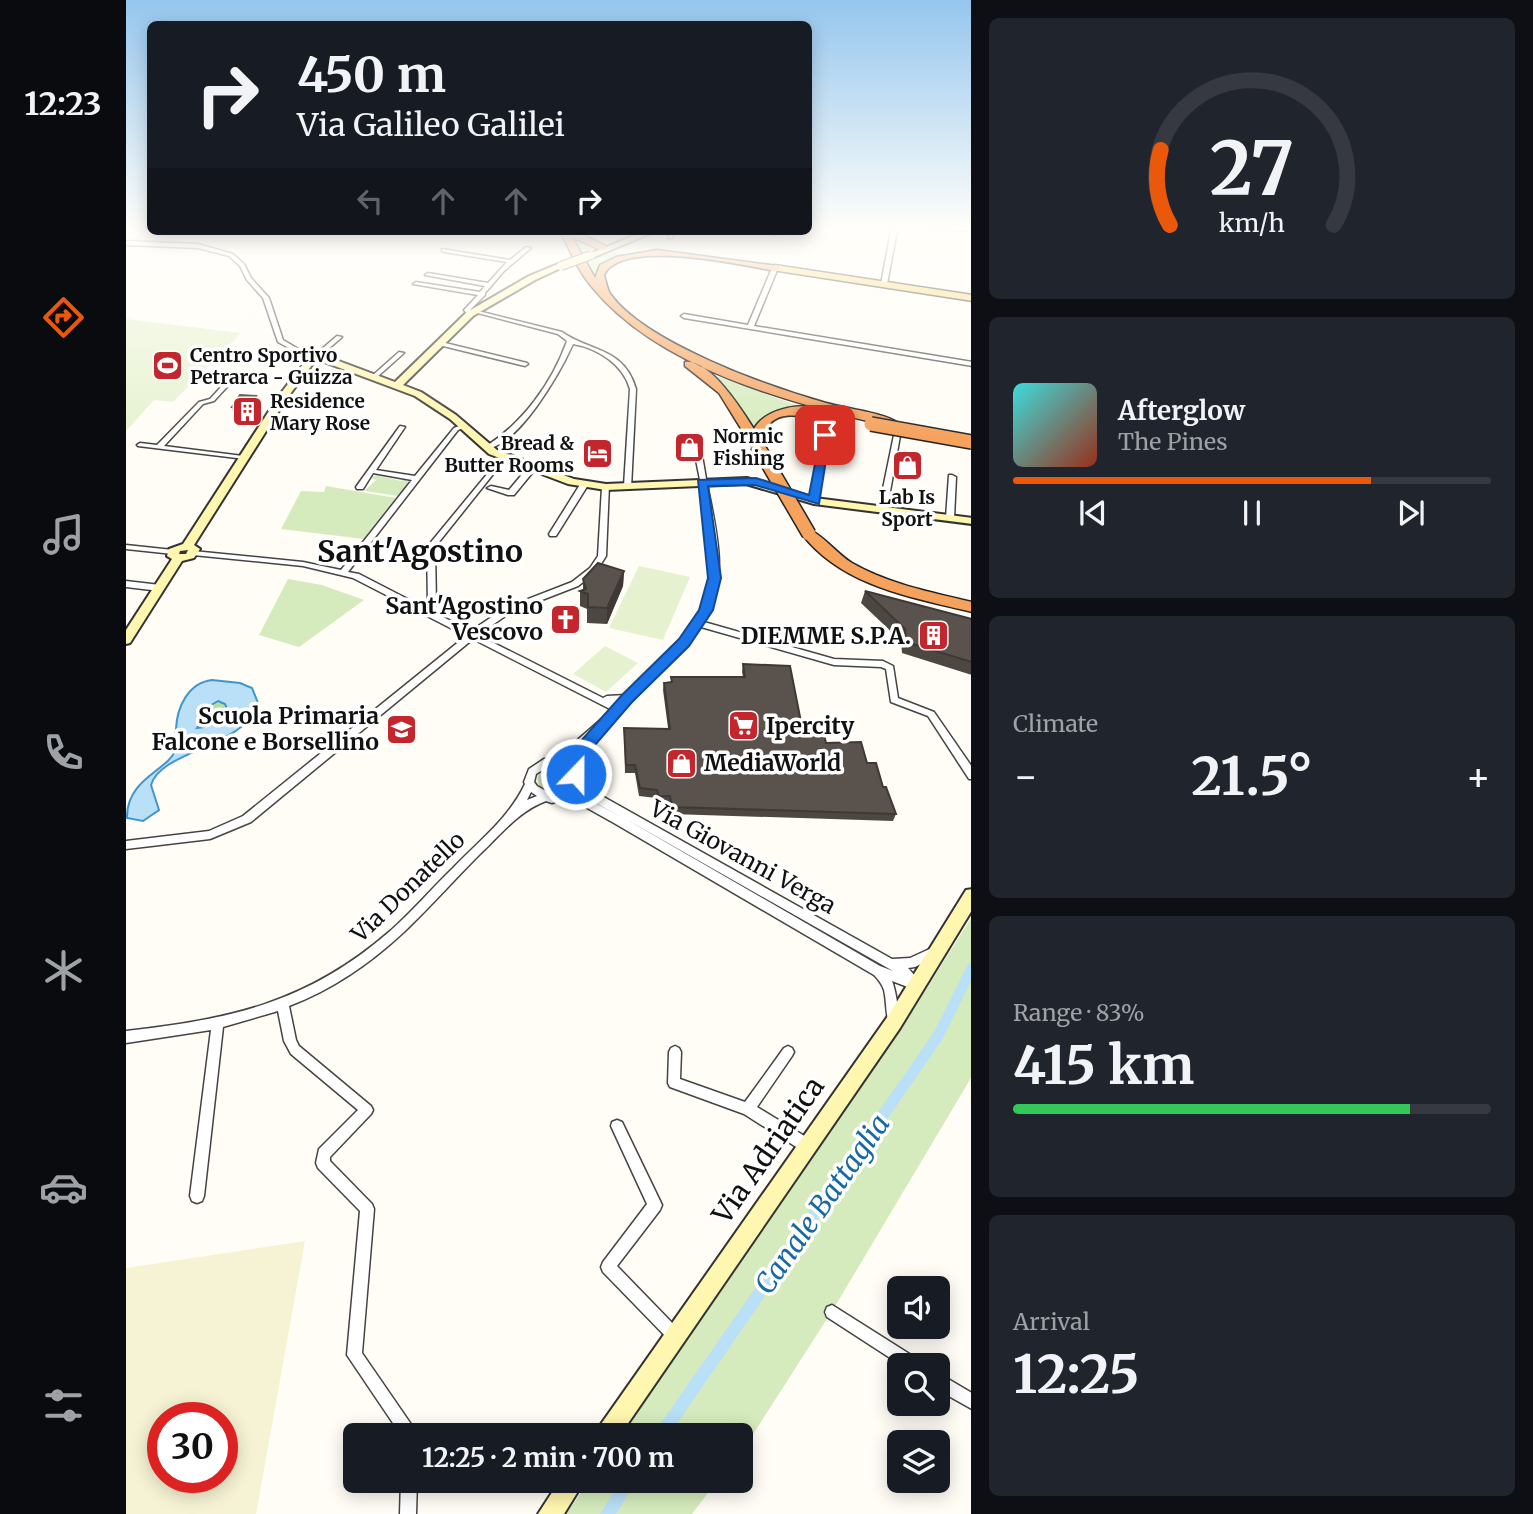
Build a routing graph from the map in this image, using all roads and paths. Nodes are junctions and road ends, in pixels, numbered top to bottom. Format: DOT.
graph roads {
  1 [pos="265,297"];
  2 [pos="480,297"];
  3 [pos="500,297"];
  4 [pos="599,297"];
  5 [pos="607,297"];
  6 [pos="763,297"];
  7 [pos="473,312"];
  8 [pos="684,316"];
  9 [pos="751,326"];
  10 [pos="638,332"];
  11 [pos="339,337"];
  12 [pos="570,342"];
  13 [pos="441,344"];
  14 [pos="401,353"];
  15 [pos="314,359"];
  16 [pos="525,364"];
  17 [pos="971,364"];
  18 [pos="234,376"];
  19 [pos="374,377"];
  20 [pos="398,385"];
  21 [pos="869,421"];
  22 [pos="464,426"];
  23 [pos="402,427"];
  24 [pos="904,429"];
  25 [pos="825,435"];
  26 [pos="695,437"];
  27 [pos="971,440"];
  28 [pos="757,445"];
  29 [pos="140,446"];
  30 [pos="158,448"];
  31 [pos="487,448"];
  32 [pos="504,457"];
  33 [pos="243,458"];
  34 [pos="533,467"];
  35 [pos="371,471"];
  36 [pos="953,477"];
  37 [pos="417,479"];
  38 [pos="702,483"];
  39 [pos="584,485"];
  40 [pos="628,486"];
  41 [pos="360,487"];
  42 [pos="606,487"];
  43 [pos="491,488"];
  44 [pos="814,501"];
  45 [pos="883,508"];
  46 [pos="950,518"];
  47 [pos="971,521"];
  48 [pos="553,534"];
  49 [pos="126,547"];
  50 [pos="190,550"];
  51 [pos="176,555"];
  52 [pos="344,572"];
  53 [pos="126,584"];
  54 [pos="160,588"];
  55 [pos="971,607"];
  56 [pos="427,611"];
  57 [pos="699,624"];
  58 [pos="473,634"];
  59 [pos="126,640"];
  60 [pos="627,698"];
  61 [pos="605,702"];
  62 [pos="614,712"];
  63 [pos="554,762"];
  64 [pos="573,769"];
  65 [pos="971,776"];
  66 [pos="578,782"];
  67 [pos="530,784"];
  68 [pos="545,797"];
  69 [pos="562,797"];
  70 [pos="507,819"];
  71 [pos="126,845"];
  72 [pos="971,895"];
  73 [pos="941,949"];
  74 [pos="891,964"];
  75 [pos="876,970"];
  76 [pos="918,986"];
  77 [pos="284,1004"];
  78 [pos="894,1022"];
  79 [pos="218,1026"];
  80 [pos="126,1037"];
  81 [pos="675,1052"];
  82 [pos="788,1052"];
  83 [pos="748,1109"];
  84 [pos="617,1126"];
  85 [pos="806,1145"];
  86 [pos="197,1196"];
  87 [pos="832,1312"];
  88 [pos="677,1338"];
  89 [pos="895,1353"];
  90 [pos="950,1389"];
  91 [pos="971,1402"];
  92 [pos="402,1423"];
  93 [pos="616,1423"];
  94 [pos="409,1493"];
  95 [pos="565,1493"];
  96 [pos="408,1514"];
  97 [pos="550,1514"];
  1 -- 15 [label="street"];
  2 -- 7 [label="street"];
  3 -- 7 [label="street, bridge"];
  4 -- 10 [label="highway"];
  5 -- 21 [label="highway"];
  6 -- 9 [label="street"];
  7 -- 12 [label="street"];
  7 -- 13 [label="street"];
  8 -- 9 [label="street"];
  9 -- 17 [label="street"];
  10 -- 21 [label="highway"];
  10 -- 28 [label="highway"];
  11 -- 15 [label="street"];
  12 -- 31 [label="street"];
  12 -- 40 [label="street"];
  13 -- 16 [label="street"];
  13 -- 20 [label="street"];
  14 -- 19 [label="street"];
  15 -- 19 [label="street"];
  15 -- 33 [label="street"];
  18 -- 30 [label="street"];
  19 -- 20 [label="street"];
  20 -- 22 [label="street"];
  21 -- 27 [label="highway, bridge"];
  21 -- 28 [label="highway"];
  22 -- 31 [label="street"];
  22 -- 37 [label="street"];
  23 -- 35 [label="street"];
  24 -- 45 [label="street"];
  25 -- 44 [label="street"];
  26 -- 38 [label="street, Via Donatello"];
  28 -- 55 [label="highway, bridge"];
  29 -- 30 [label="street"];
  30 -- 33 [label="street"];
  31 -- 32 [label="street"];
  32 -- 34 [label="street"];
  32 -- 56 [label="street"];
  33 -- 50 [label="street"];
  34 -- 39 [label="street"];
  34 -- 43 [label="street"];
  35 -- 37 [label="street"];
  35 -- 41 [label="street"];
  36 -- 46 [label="street"];
  37 -- 52 [label="street"];
  38 -- 40 [label="street"];
  38 -- 44 [label="street"];
  38 -- 57 [label="street, Via Donatello"];
  39 -- 42 [label="street"];
  39 -- 48 [label="street"];
  40 -- 42 [label="street"];
  42 -- 58 [label="street"];
  44 -- 45 [label="street"];
  45 -- 46 [label="street"];
  46 -- 47 [label="street"];
  49 -- 51 [label="street"];
  50 -- 51 [label="street"];
  50 -- 52 [label="street"];
  51 -- 54 [label="street"];
  52 -- 56 [label="street"];
  53 -- 54 [label="street"];
  54 -- 59 [label="street"];
  56 -- 58 [label="street"];
  57 -- 60 [label="street, Via Donatello"];
  57 -- 65 [label="street"];
  58 -- 61 [label="street"];
  58 -- 71 [label="street"];
  60 -- 61 [label="street"];
  60 -- 62 [label="street, Via Donatello"];
  61 -- 62 [label="street"];
  61 -- 62 [label="street"];
  62 -- 63 [label="street, Via Donatello"];
  62 -- 64 [label="street, Via Donatello"];
  63 -- 64 [label="street"];
  63 -- 67 [label="street, Via Donatello"];
  64 -- 66 [label="street"];
  66 -- 69 [label="street"];
  66 -- 74 [label="street, Via Giovanni Verga"];
  67 -- 68 [label="street"];
  67 -- 70 [label="street, Via Donatello"];
  68 -- 69 [label="street, Via Donatello"];
  68 -- 70 [label="street, Via Donatello"];
  69 -- 75 [label="street, Via Giovanni Verga"];
  70 -- 77 [label="street, Via Donatello"];
  72 -- 73 [label="street, Via Adriatica"];
  73 -- 74 [label="street"];
  73 -- 76 [label="street, Via Adriatica"];
  74 -- 76 [label="street, Via Giovanni Verga"];
  75 -- 76 [label="street, Via Giovanni Verga"];
  75 -- 78 [label="street"];
  76 -- 78 [label="street, Via Adriatica"];
  77 -- 79 [label="street, Via Donatello"];
  77 -- 92 [label="street"];
  78 -- 85 [label="street, Via Adriatica"];
  79 -- 80 [label="street, Via Donatello"];
  79 -- 86 [label="street"];
  81 -- 83 [label="street"];
  82 -- 83 [label="street"];
  83 -- 85 [label="street"];
  84 -- 88 [label="street"];
  85 -- 88 [label="street, Via Adriatica"];
  87 -- 89 [label="street"];
  88 -- 93 [label="street, Via Adriatica"];
  90 -- 91 [label="street"];
  94 -- 96 [label="street"];
  95 -- 97 [label="street"];
}
